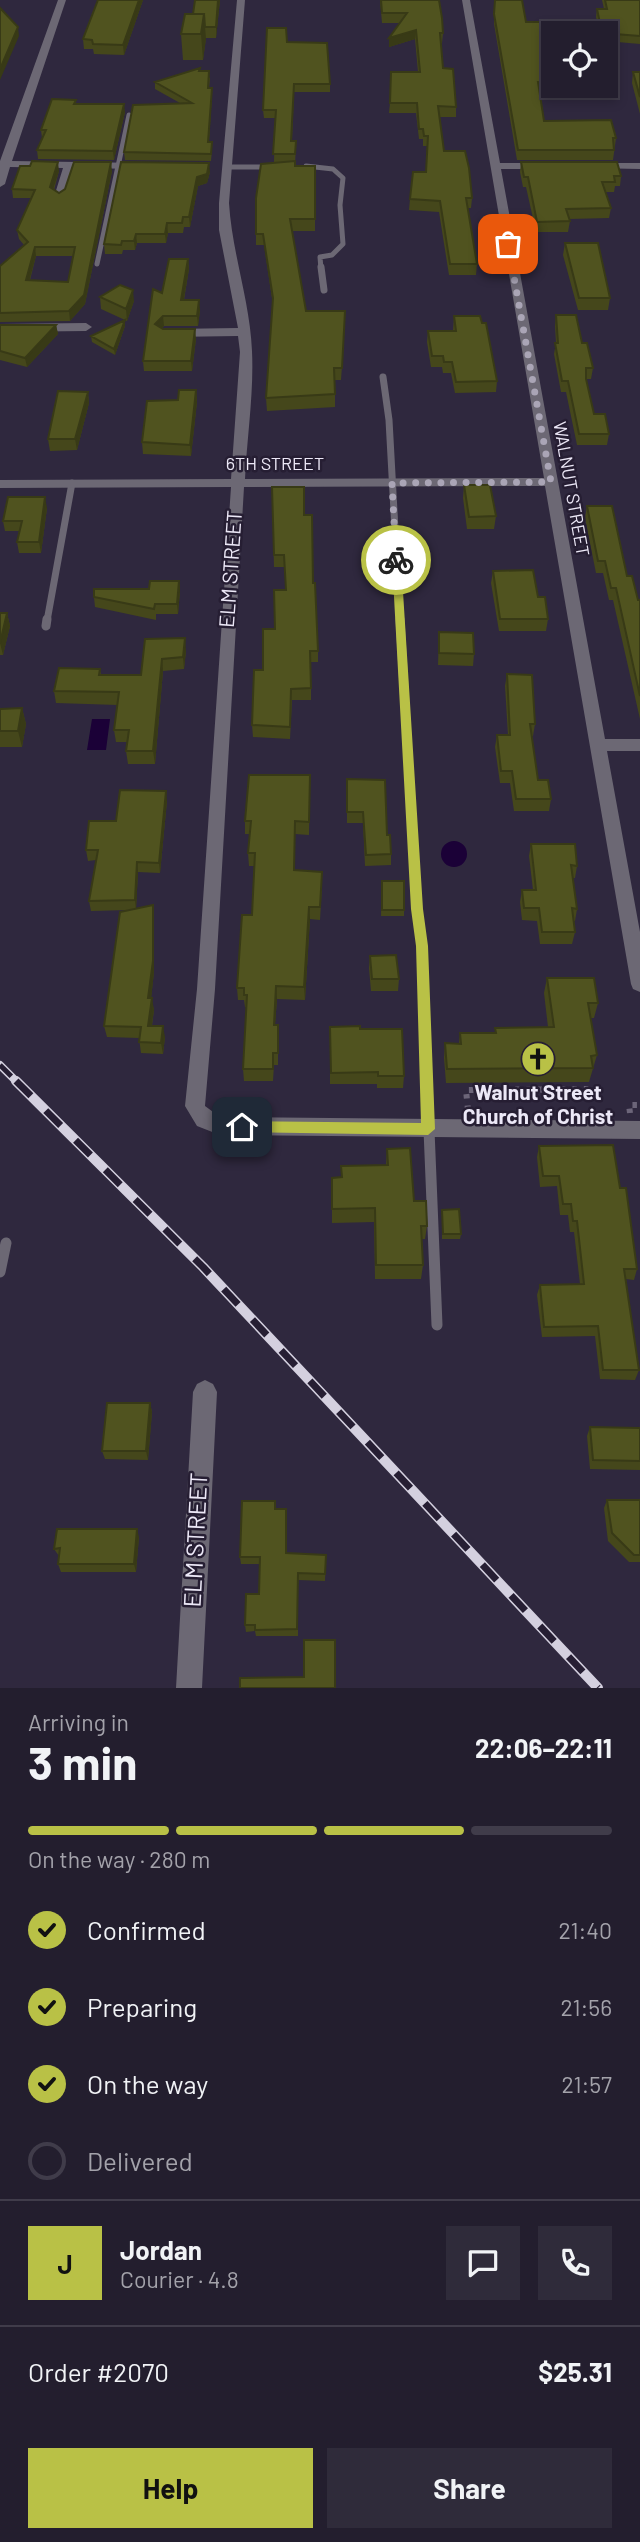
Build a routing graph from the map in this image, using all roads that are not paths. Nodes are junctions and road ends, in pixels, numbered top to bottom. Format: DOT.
graph roads {
  1 [pos="62,0"];
  2 [pos="241,0"];
  3 [pos="466,0"];
  4 [pos="129,115"];
  5 [pos="3,164"];
  6 [pos="69,165"];
  7 [pos="116,165"];
  8 [pos="150,166"];
  9 [pos="293,166"];
  10 [pos="494,166"];
  11 [pos="559,166"];
  12 [pos="584,166"];
  13 [pos="640,166"];
  14 [pos="222,167"];
  15 [pos="281,167"];
  16 [pos="0,184"];
  17 [pos="59,197"];
  18 [pos="97,264"];
  19 [pos="324,290"];
  20 [pos="86,327"];
  21 [pos="0,328"];
  22 [pos="244,332"];
  23 [pos="164,333"];
  24 [pos="383,377"];
  25 [pos="551,482"];
  26 [pos="72,483"];
  27 [pos="237,483"];
  28 [pos="392,483"];
  29 [pos="0,484"];
  30 [pos="46,626"];
  31 [pos="597,745"];
  32 [pos="640,745"];
  33 [pos="640,984"];
  34 [pos="428,1129"];
  35 [pos="640,1130"];
  36 [pos="6,1243"];
  37 [pos="0,1272"];
  38 [pos="437,1325"];
  39 [pos="205,1392"];
  40 [pos="189,1688"];
  1 -- 5 [label="street"];
  2 -- 14 [label="street, ELM STREET"];
  3 -- 10 [label="street, WALNUT STREET"];
  4 -- 7 [label="lane"];
  5 -- 6 [label="street"];
  5 -- 16 [label="street"];
  6 -- 7 [label="street"];
  6 -- 17 [label="street"];
  7 -- 8 [label="street"];
  7 -- 18 [label="lane"];
  9 -- 19 [label="lane"];
  10 -- 11 [label="street"];
  10 -- 25 [label="street, WALNUT STREET"];
  12 -- 13 [label="street"];
  14 -- 15 [label="lane"];
  14 -- 22 [label="street, ELM STREET"];
  20 -- 21 [label="street"];
  22 -- 23 [label="street"];
  22 -- 27 [label="street, ELM STREET"];
  24 -- 28 [label="lane"];
  25 -- 28 [label="street, 6TH STREET"];
  25 -- 31 [label="street, WALNUT STREET"];
  26 -- 27 [label="street, 6TH STREET"];
  26 -- 29 [label="street, 6TH STREET"];
  26 -- 30 [label="lane"];
  27 -- 28 [label="street, 6TH STREET"];
  27 -- 34 [label="street, ELM STREET"];
  28 -- 34 [label="lane"];
  31 -- 32 [label="street"];
  31 -- 33 [label="street, WALNUT STREET"];
  34 -- 35 [label="street"];
  34 -- 38 [label="lane"];
  36 -- 37 [label="lane"];
  39 -- 40 [label="street, ELM STREET"];
}
